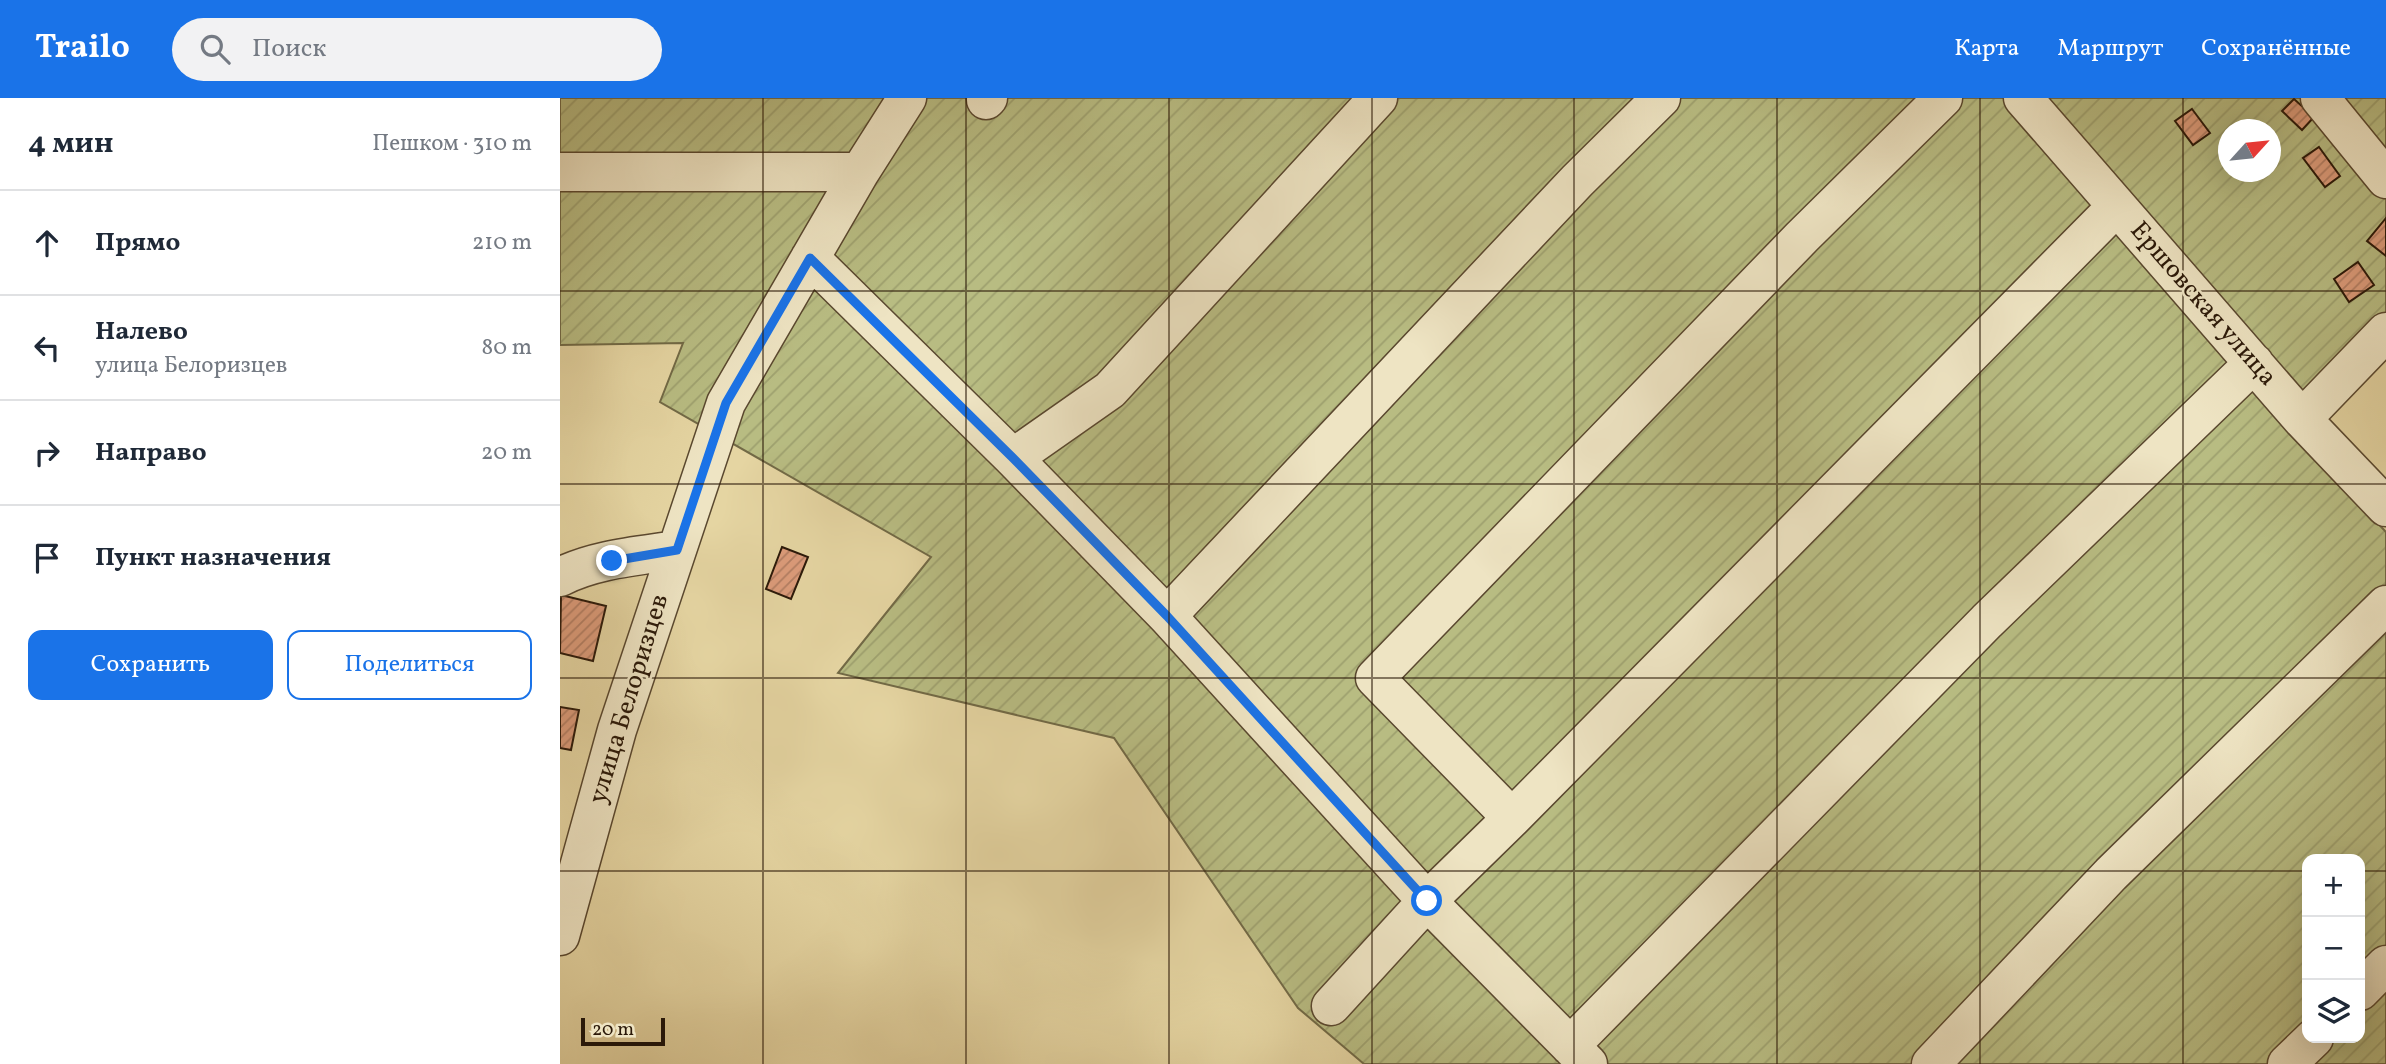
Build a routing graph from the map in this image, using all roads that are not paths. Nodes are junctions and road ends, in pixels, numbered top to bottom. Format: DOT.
graph roads {
  1 [pos="907,98"];
  2 [pos="1378,98"];
  3 [pos="1661,98"];
  4 [pos="1943,98"];
  5 [pos="2023,98"];
  6 [pos="2320,98"];
  7 [pos="560,172"];
  8 [pos="860,172"];
  9 [pos="2386,179"];
  10 [pos="2117,206"];
  11 [pos="810,258"];
  12 [pos="2386,332"];
  13 [pos="2254,363"];
  14 [pos="2302,419"];
  15 [pos="1013,458"];
  16 [pos="2386,507"];
  17 [pos="677,550"];
  18 [pos="560,577"];
  19 [pos="2386,605"];
  20 [pos="1167,616"];
  21 [pos="1513,818"];
  22 [pos="1427,901"];
  23 [pos="561,927"];
  24 [pos="2386,965"];
  25 [pos="2365,986"];
  26 [pos="1331,1006"];
  27 [pos="2309,1043"];
  28 [pos="1579,1055"];
  29 [pos="1931,1064"];
  30 [pos="2287,1064"];
  1 -- 8 [label="street, улица Белоризцев"];
  2 -- 15 [label="street"];
  3 -- 20 [label="street"];
  4 -- 21 [label="street"];
  5 -- 10 [label="street, Ершовская улица"];
  6 -- 9 [label="street"];
  7 -- 8 [label="street"];
  8 -- 11 [label="street, улица Белоризцев"];
  10 -- 13 [label="street, Ершовская улица"];
  10 -- 21 [label="street"];
  11 -- 15 [label="street"];
  11 -- 17 [label="street, улица Белоризцев"];
  12 -- 14 [label="street"];
  13 -- 14 [label="street, Ершовская улица"];
  13 -- 28 [label="street"];
  14 -- 16 [label="street, Ершовская улица"];
  15 -- 20 [label="street"];
  17 -- 18 [label="street"];
  17 -- 23 [label="street, улица Белоризцев"];
  19 -- 29 [label="street"];
  20 -- 22 [label="street"];
  21 -- 22 [label="street"];
  22 -- 26 [label="street"];
  22 -- 28 [label="street"];
  24 -- 25 [label="street"];
  27 -- 30 [label="street"];
}
